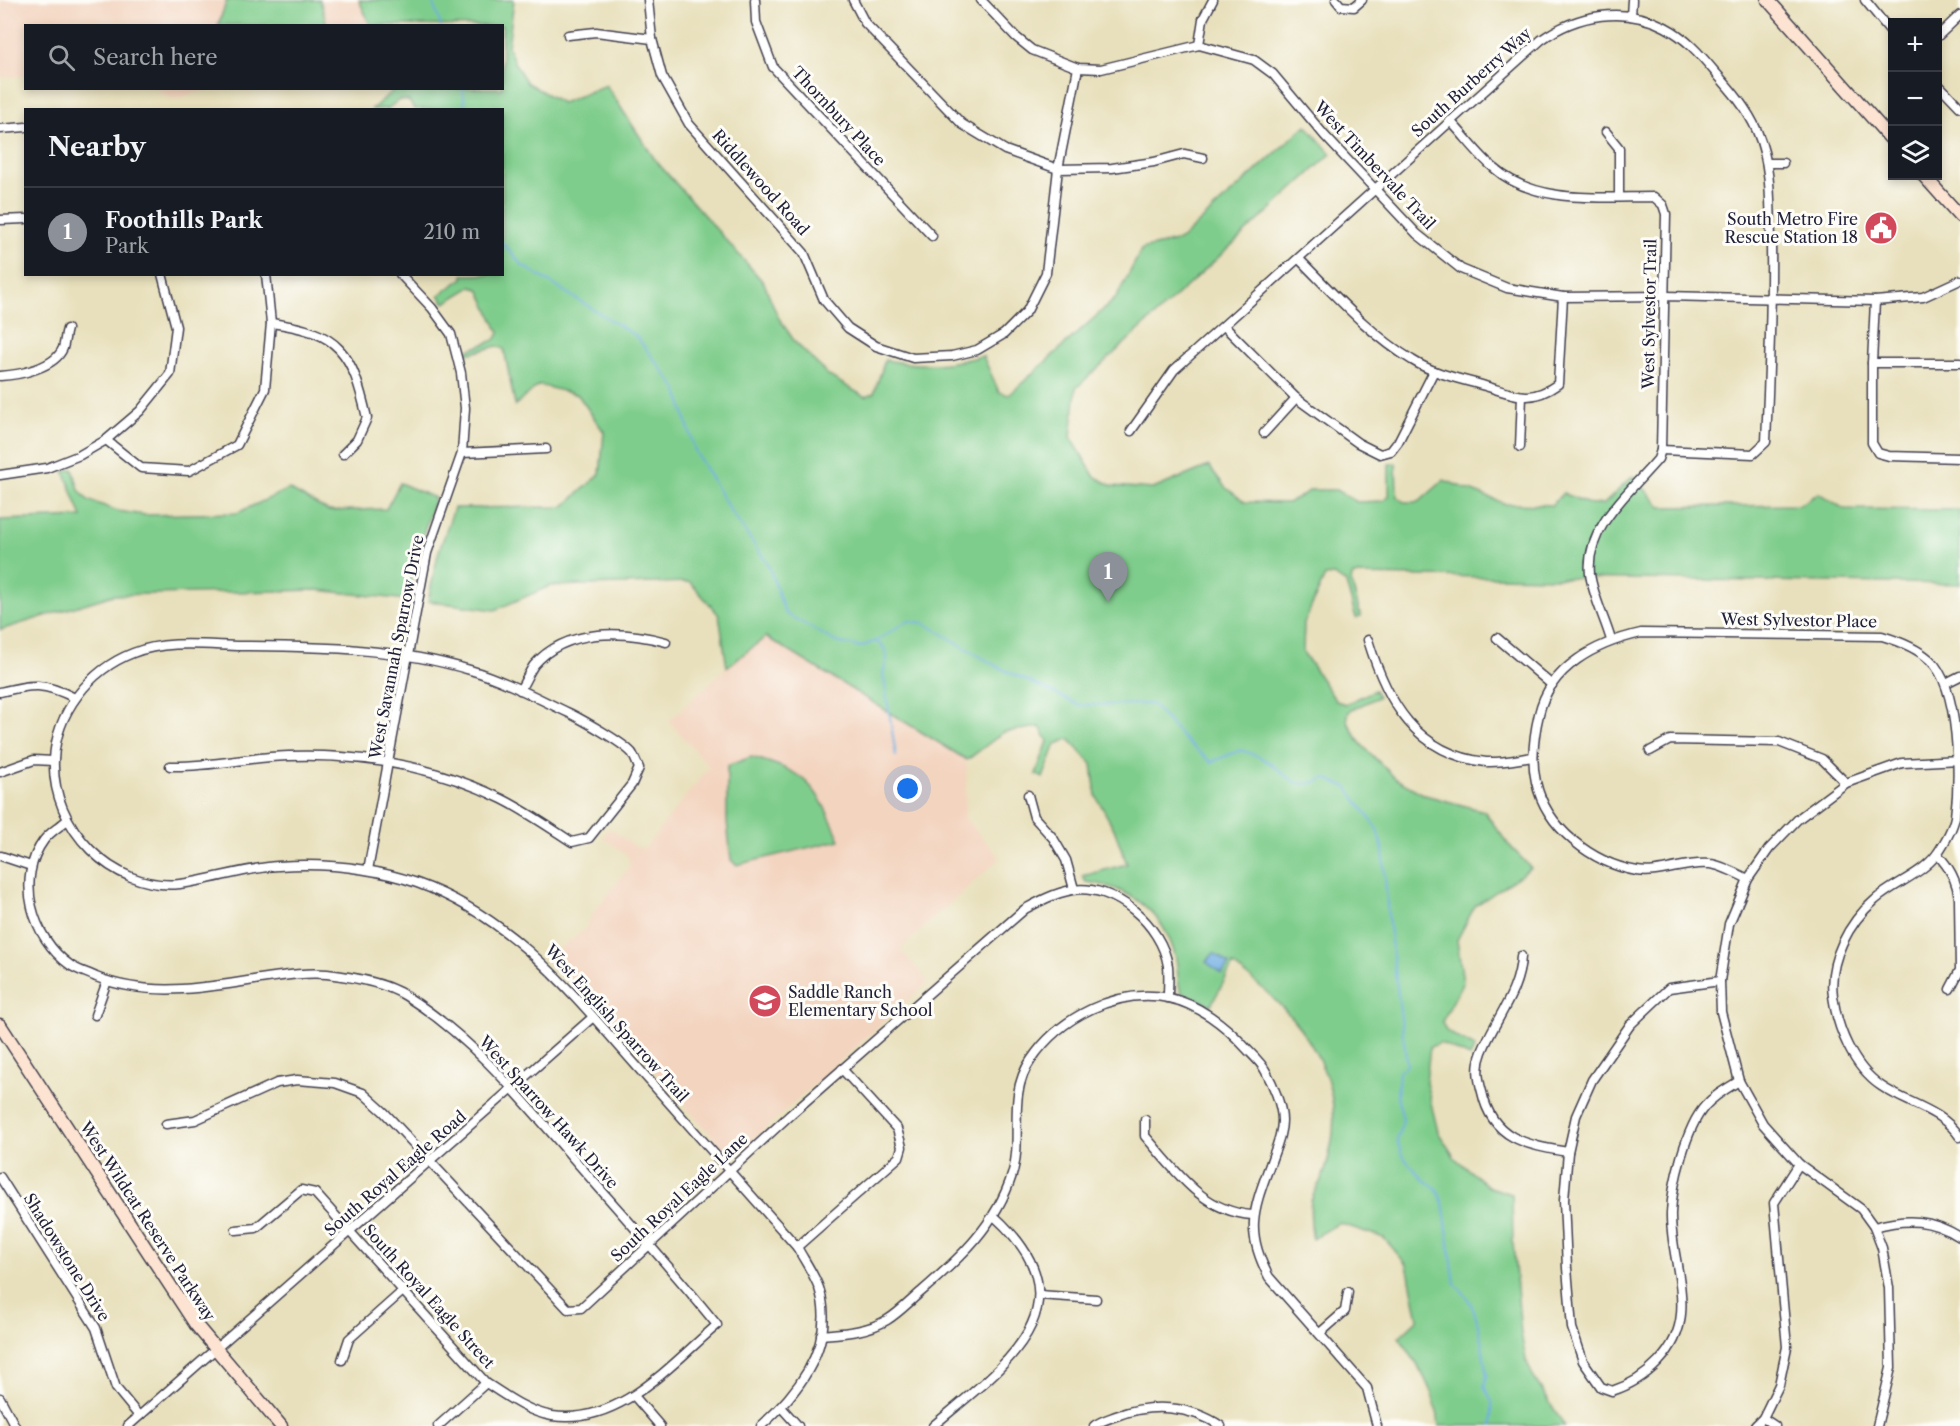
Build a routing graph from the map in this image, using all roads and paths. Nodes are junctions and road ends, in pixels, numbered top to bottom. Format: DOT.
graph roads {
  1 [pos="648,0"];
  2 [pos="755,0"];
  3 [pos="853,0"];
  4 [pos="981,0"];
  5 [pos="1213,0"];
  6 [pos="1336,0"];
  7 [pos="1362,0"];
  8 [pos="1632,0"];
  9 [pos="1768,0"];
  10 [pos="1865,0"];
  11 [pos="1631,16"];
  12 [pos="1958,20"];
  13 [pos="1888,27"];
  14 [pos="1942,33"];
  15 [pos="568,35"];
  16 [pos="652,39"];
  17 [pos="1199,45"];
  18 [pos="1078,68"];
  19 [pos="1942,88"];
  20 [pos="1960,107"];
  21 [pos="1450,121"];
  22 [pos="24,127"];
  23 [pos="0,129"];
  24 [pos="1606,132"];
  25 [pos="1888,134"];
  26 [pos="1203,158"];
  27 [pos="1767,163"];
  28 [pos="1783,163"];
  29 [pos="1058,169"];
  30 [pos="1928,180"];
  31 [pos="1374,189"];
  32 [pos="1619,197"];
  33 [pos="1960,216"];
  34 [pos="24,219"];
  35 [pos="0,220"];
  36 [pos="932,236"];
  37 [pos="1299,259"];
  38 [pos="163,276"];
  39 [pos="266,276"];
  40 [pos="402,276"];
  41 [pos="1960,280"];
  42 [pos="1666,296"];
  43 [pos="1563,297"];
  44 [pos="1772,298"];
  45 [pos="1875,301"];
  46 [pos="271,323"];
  47 [pos="1224,326"];
  48 [pos="67,329"];
  49 [pos="1872,363"];
  50 [pos="1960,363"];
  51 [pos="1434,371"];
  52 [pos="0,376"];
  53 [pos="1522,396"];
  54 [pos="1296,398"];
  55 [pos="1131,431"];
  56 [pos="1264,433"];
  57 [pos="106,440"];
  58 [pos="1520,447"];
  59 [pos="546,449"];
  60 [pos="1661,450"];
  61 [pos="462,453"];
  62 [pos="343,454"];
  63 [pos="1960,458"];
  64 [pos="0,475"];
  65 [pos="1497,638"];
  66 [pos="1368,640"];
  67 [pos="1611,640"];
  68 [pos="666,642"];
  69 [pos="410,655"];
  70 [pos="1960,676"];
  71 [pos="1946,683"];
  72 [pos="1552,685"];
  73 [pos="520,690"];
  74 [pos="0,692"];
  75 [pos="75,698"];
  76 [pos="1650,751"];
  77 [pos="1533,757"];
  78 [pos="54,760"];
  79 [pos="1959,760"];
  80 [pos="389,761"];
  81 [pos="170,766"];
  82 [pos="0,771"];
  83 [pos="1845,783"];
  84 [pos="1028,795"];
  85 [pos="66,821"];
  86 [pos="1937,854"];
  87 [pos="1,856"];
  88 [pos="31,866"];
  89 [pos="368,870"];
  90 [pos="1748,879"];
  91 [pos="1074,890"];
  92 [pos="1521,956"];
  93 [pos="107,981"];
  94 [pos="1720,981"];
  95 [pos="1950,989"];
  96 [pos="1168,998"];
  97 [pos="95,1015"];
  98 [pos="593,1017"];
  99 [pos="0,1025"];
  100 [pos="842,1069"];
  101 [pos="1739,1082"];
  102 [pos="513,1089"];
  103 [pos="1145,1120"];
  104 [pos="166,1125"];
  105 [pos="1960,1137"];
  106 [pos="1568,1152"];
  107 [pos="430,1162"];
  108 [pos="1799,1164"];
  109 [pos="730,1171"];
  110 [pos="0,1177"];
  111 [pos="1252,1215"];
  112 [pos="994,1216"];
  113 [pos="1874,1227"];
  114 [pos="236,1230"];
  115 [pos="351,1232"];
  116 [pos="1960,1238"];
  117 [pos="649,1245"];
  118 [pos="797,1247"];
  119 [pos="404,1290"];
  120 [pos="1348,1292"];
  121 [pos="1039,1295"];
  122 [pos="1096,1299"];
  123 [pos="1320,1333"];
  124 [pos="821,1335"];
  125 [pos="215,1351"];
  126 [pos="342,1360"];
  127 [pos="486,1383"];
  128 [pos="634,1397"];
  129 [pos="0,1398"];
  130 [pos="782,1407"];
  131 [pos="139,1416"];
  132 [pos="1763,1418"];
  133 [pos="15,1426"];
  134 [pos="128,1426"];
  135 [pos="281,1426"];
  136 [pos="438,1426"];
  137 [pos="660,1426"];
  138 [pos="761,1426"];
  139 [pos="798,1426"];
  140 [pos="933,1426"];
  141 [pos="1094,1426"];
  142 [pos="1221,1426"];
  143 [pos="1377,1426"];
  144 [pos="1755,1426"];
  145 [pos="1775,1426"];
  146 [pos="1877,1426"];
  1 -- 16 [label="street, Riddlewood Road"];
  2 -- 36 [label="street, Thornbury Place"];
  3 -- 29 [label="street"];
  4 -- 18 [label="street, West Timbervale Trail"];
  5 -- 17 [label="street"];
  6 -- 7 [label="street"];
  8 -- 11 [label="street"];
  9 -- 25 [label="main road"];
  10 -- 13 [label="street"];
  11 -- 21 [label="street, South Burberry Way"];
  11 -- 27 [label="street, South Burberry Way"];
  12 -- 14 [label="street"];
  15 -- 16 [label="street"];
  16 -- 29 [label="street, Riddlewood Road"];
  17 -- 18 [label="street, West Timbervale Trail"];
  17 -- 31 [label="street, West Timbervale Trail"];
  18 -- 29 [label="street, Riddlewood Road"];
  19 -- 20 [label="street"];
  21 -- 31 [label="street, South Burberry Way"];
  21 -- 32 [label="street, West Sylvestor Trail"];
  22 -- 23 [label="street"];
  24 -- 32 [label="street"];
  26 -- 29 [label="street"];
  27 -- 28 [label="street"];
  27 -- 44 [label="street, South Burberry Way"];
  30 -- 33 [label="main road"];
  31 -- 37 [label="street, South Burberry Way"];
  31 -- 43 [label="street, West Timbervale Trail"];
  32 -- 42 [label="street, West Sylvestor Trail"];
  34 -- 35 [label="street"];
  37 -- 47 [label="street, South Burberry Way"];
  37 -- 51 [label="street"];
  38 -- 57 [label="street"];
  39 -- 46 [label="street"];
  40 -- 61 [label="street, West Savannah Sparrow Drive"];
  41 -- 45 [label="street, West Timbervale Trail"];
  42 -- 43 [label="street, West Timbervale Trail"];
  42 -- 44 [label="street, West Timbervale Trail"];
  42 -- 60 [label="street, West Sylvestor Trail"];
  43 -- 53 [label="street"];
  44 -- 45 [label="street, West Timbervale Trail"];
  44 -- 60 [label="street, South Burberry Way"];
  45 -- 49 [label="street"];
  46 -- 57 [label="street"];
  46 -- 62 [label="street"];
  47 -- 54 [label="street"];
  47 -- 55 [label="street, South Burberry Way"];
  48 -- 52 [label="street"];
  49 -- 50 [label="street"];
  49 -- 63 [label="street"];
  51 -- 53 [label="street"];
  51 -- 54 [label="street"];
  53 -- 58 [label="street"];
  54 -- 56 [label="street"];
  57 -- 64 [label="street"];
  59 -- 61 [label="street"];
  60 -- 67 [label="street"];
  61 -- 69 [label="street, West Savannah Sparrow Drive"];
  65 -- 72 [label="street"];
  66 -- 77 [label="street"];
  67 -- 71 [label="street, West Sylvestor Place"];
  67 -- 72 [label="street, West Sylvestor Place"];
  68 -- 73 [label="street"];
  69 -- 73 [label="street, West English Sparrow Trail"];
  69 -- 75 [label="street, West English Sparrow Trail"];
  69 -- 80 [label="street, West Savannah Sparrow Drive"];
  70 -- 71 [label="street"];
  71 -- 79 [label="street, West Sylvestor Place"];
  72 -- 77 [label="street, West Sylvestor Place"];
  73 -- 80 [label="street, West English Sparrow Trail"];
  74 -- 75 [label="street"];
  75 -- 78 [label="street, West English Sparrow Trail"];
  76 -- 83 [label="street"];
  77 -- 90 [label="street, West Sylvestor Place"];
  78 -- 82 [label="street"];
  78 -- 85 [label="street, West English Sparrow Trail"];
  79 -- 83 [label="street"];
  79 -- 86 [label="street, West Sylvestor Place"];
  80 -- 81 [label="street"];
  80 -- 89 [label="street, West Savannah Sparrow Drive"];
  83 -- 90 [label="street"];
  84 -- 91 [label="street"];
  85 -- 88 [label="street, West Sparrow Hawk Drive"];
  85 -- 89 [label="street, West English Sparrow Trail"];
  86 -- 95 [label="street"];
  86 -- 105 [label="street, West Sylvestor Place"];
  87 -- 88 [label="street"];
  88 -- 93 [label="street, West Sparrow Hawk Drive"];
  89 -- 98 [label="street, West English Sparrow Trail"];
  90 -- 94 [label="street"];
  91 -- 96 [label="street, South Royal Eagle Lane"];
  91 -- 100 [label="street, South Royal Eagle Lane"];
  92 -- 106 [label="street"];
  93 -- 97 [label="street"];
  93 -- 102 [label="street, West Sparrow Hawk Drive"];
  94 -- 101 [label="street"];
  94 -- 106 [label="street"];
  96 -- 111 [label="street"];
  96 -- 112 [label="street"];
  98 -- 102 [label="street, South Royal Eagle Road"];
  98 -- 109 [label="street, West English Sparrow Trail"];
  99 -- 125 [label="main road, West Wildcat Reserve Parkway"];
  100 -- 109 [label="street, South Royal Eagle Lane"];
  100 -- 118 [label="street"];
  101 -- 106 [label="street"];
  101 -- 108 [label="street"];
  102 -- 107 [label="street, South Royal Eagle Road"];
  102 -- 117 [label="street, West Sparrow Hawk Drive"];
  103 -- 111 [label="street"];
  104 -- 107 [label="street, South Royal Eagle Lane"];
  107 -- 115 [label="street, South Royal Eagle Road"];
  107 -- 117 [label="street, South Royal Eagle Lane"];
  108 -- 113 [label="street"];
  108 -- 132 [label="street"];
  109 -- 117 [label="street, South Royal Eagle Lane"];
  109 -- 118 [label="street, West English Sparrow Trail"];
  110 -- 131 [label="street, Shadowstone Drive"];
  111 -- 123 [label="street"];
  112 -- 121 [label="street"];
  112 -- 124 [label="street"];
  113 -- 116 [label="street"];
  113 -- 146 [label="street"];
  114 -- 115 [label="street, South Royal Eagle Street"];
  115 -- 119 [label="street, South Royal Eagle Street"];
  115 -- 125 [label="street, South Royal Eagle Road"];
  117 -- 128 [label="street, West Sparrow Hawk Drive"];
  118 -- 124 [label="street, West English Sparrow Trail"];
  119 -- 126 [label="street"];
  119 -- 127 [label="street, South Royal Eagle Street"];
  120 -- 123 [label="street"];
  121 -- 122 [label="street"];
  121 -- 140 [label="street"];
  123 -- 143 [label="street"];
  124 -- 130 [label="street, West English Sparrow Trail"];
  125 -- 131 [label="street, South Royal Eagle Road"];
  125 -- 135 [label="main road, West Wildcat Reserve Parkway"];
  127 -- 128 [label="street, South Royal Eagle Street"];
  127 -- 136 [label="street"];
  128 -- 137 [label="street"];
  129 -- 133 [label="street"];
  130 -- 138 [label="street, West English Sparrow Trail"];
  130 -- 139 [label="street"];
  131 -- 134 [label="street, South Royal Eagle Road"];
  132 -- 144 [label="street"];
  132 -- 145 [label="street"];
  141 -- 142 [label="street"];
}
